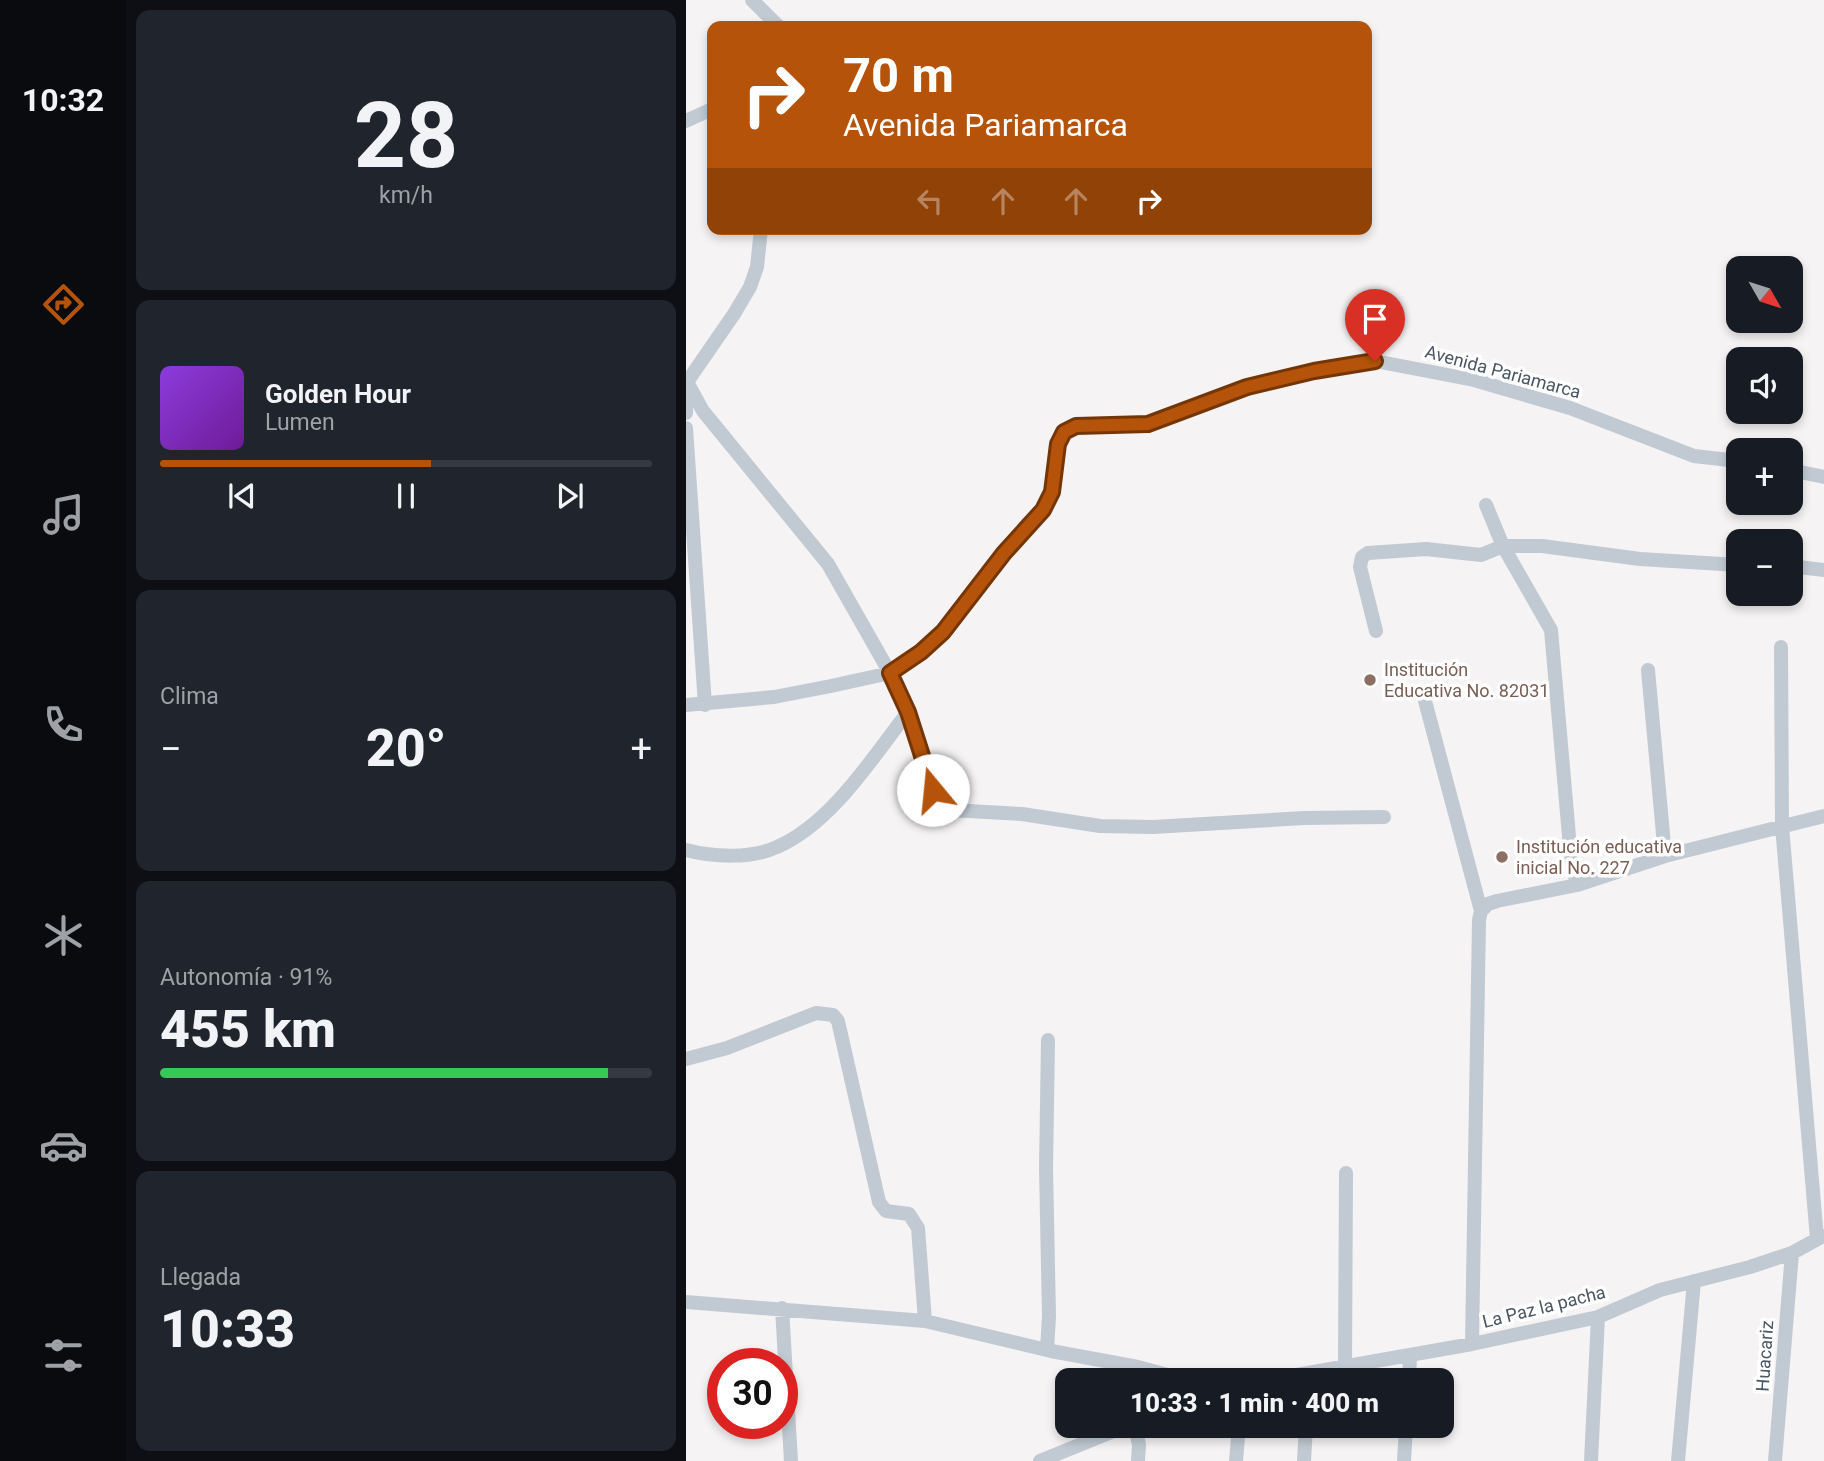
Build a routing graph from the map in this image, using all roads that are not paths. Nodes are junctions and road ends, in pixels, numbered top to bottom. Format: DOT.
graph roads {
  1 [pos="752,0"];
  2 [pos="773,21"];
  3 [pos="707,111"];
  4 [pos="686,121"];
  5 [pos="760,235"];
  6 [pos="686,381"];
  7 [pos="686,412"];
  8 [pos="686,428"];
  9 [pos="1726,460"];
  10 [pos="1803,473"];
  11 [pos="1824,477"];
  12 [pos="1486,505"];
  13 [pos="1503,546"];
  14 [pos="1726,564"];
  15 [pos="1803,568"];
  16 [pos="1824,570"];
  17 [pos="1376,631"];
  18 [pos="1781,647"];
  19 [pos="1648,670"];
  20 [pos="890,673"];
  21 [pos="1425,701"];
  22 [pos="686,705"];
  23 [pos="705,705"];
  24 [pos="908,712"];
  25 [pos="1824,816"];
  26 [pos="1384,817"];
  27 [pos="1782,826"];
  28 [pos="686,850"];
  29 [pos="1665,856"];
  30 [pos="1577,885"];
  31 [pos="1481,911"];
  32 [pos="1048,1040"];
  33 [pos="686,1059"];
  34 [pos="1346,1173"];
  35 [pos="1821,1237"];
  36 [pos="1792,1253"];
  37 [pos="1694,1281"];
  38 [pos="686,1302"];
  39 [pos="782,1308"];
  40 [pos="1598,1317"];
  41 [pos="925,1321"];
  42 [pos="1472,1344"];
  43 [pos="1047,1349"];
  44 [pos="1410,1356"];
  45 [pos="1345,1366"];
  46 [pos="1142,1368"];
  47 [pos="1338,1368"];
  48 [pos="1410,1368"];
  49 [pos="1097,1438"];
  50 [pos="1137,1438"];
  51 [pos="1238,1438"];
  52 [pos="1305,1438"];
  53 [pos="1405,1438"];
  54 [pos="791,1461"];
  55 [pos="1040,1461"];
  56 [pos="1138,1461"];
  57 [pos="1236,1461"];
  58 [pos="1304,1461"];
  59 [pos="1404,1461"];
  60 [pos="1591,1461"];
  61 [pos="1678,1461"];
  62 [pos="1774,1461"];
  1 -- 2 [label="street"];
  3 -- 4 [label="street"];
  5 -- 6 [label="street"];
  6 -- 7 [label="street"];
  6 -- 20 [label="street"];
  8 -- 23 [label="street"];
  9 -- 20 [label="street, Avenida Pariamarca"];
  10 -- 11 [label="street"];
  12 -- 13 [label="street"];
  13 -- 14 [label="street"];
  13 -- 17 [label="street"];
  13 -- 30 [label="street"];
  15 -- 16 [label="street"];
  18 -- 27 [label="street"];
  19 -- 29 [label="street"];
  20 -- 23 [label="street"];
  20 -- 24 [label="street"];
  21 -- 31 [label="street"];
  22 -- 23 [label="street"];
  24 -- 26 [label="street"];
  24 -- 28 [label="street"];
  25 -- 27 [label="street"];
  27 -- 29 [label="street"];
  27 -- 35 [label="street"];
  29 -- 30 [label="street"];
  30 -- 31 [label="street"];
  31 -- 42 [label="street"];
  32 -- 43 [label="street"];
  33 -- 41 [label="street"];
  34 -- 45 [label="street"];
  35 -- 36 [label="street, La Paz la pacha"];
  36 -- 37 [label="street, La Paz la pacha"];
  36 -- 62 [label="street, Huacariz"];
  37 -- 40 [label="street, La Paz la pacha"];
  37 -- 61 [label="street"];
  38 -- 39 [label="street"];
  39 -- 41 [label="street"];
  39 -- 54 [label="street"];
  40 -- 42 [label="street, La Paz la pacha"];
  40 -- 60 [label="street"];
  41 -- 43 [label="street"];
  42 -- 44 [label="street, La Paz la pacha"];
  43 -- 46 [label="street"];
  44 -- 45 [label="street, La Paz la pacha"];
  44 -- 48 [label="street"];
  45 -- 47 [label="street, La Paz la pacha"];
  49 -- 55 [label="street"];
  50 -- 56 [label="street"];
  51 -- 57 [label="street"];
  52 -- 58 [label="street"];
  53 -- 59 [label="street"];
}
